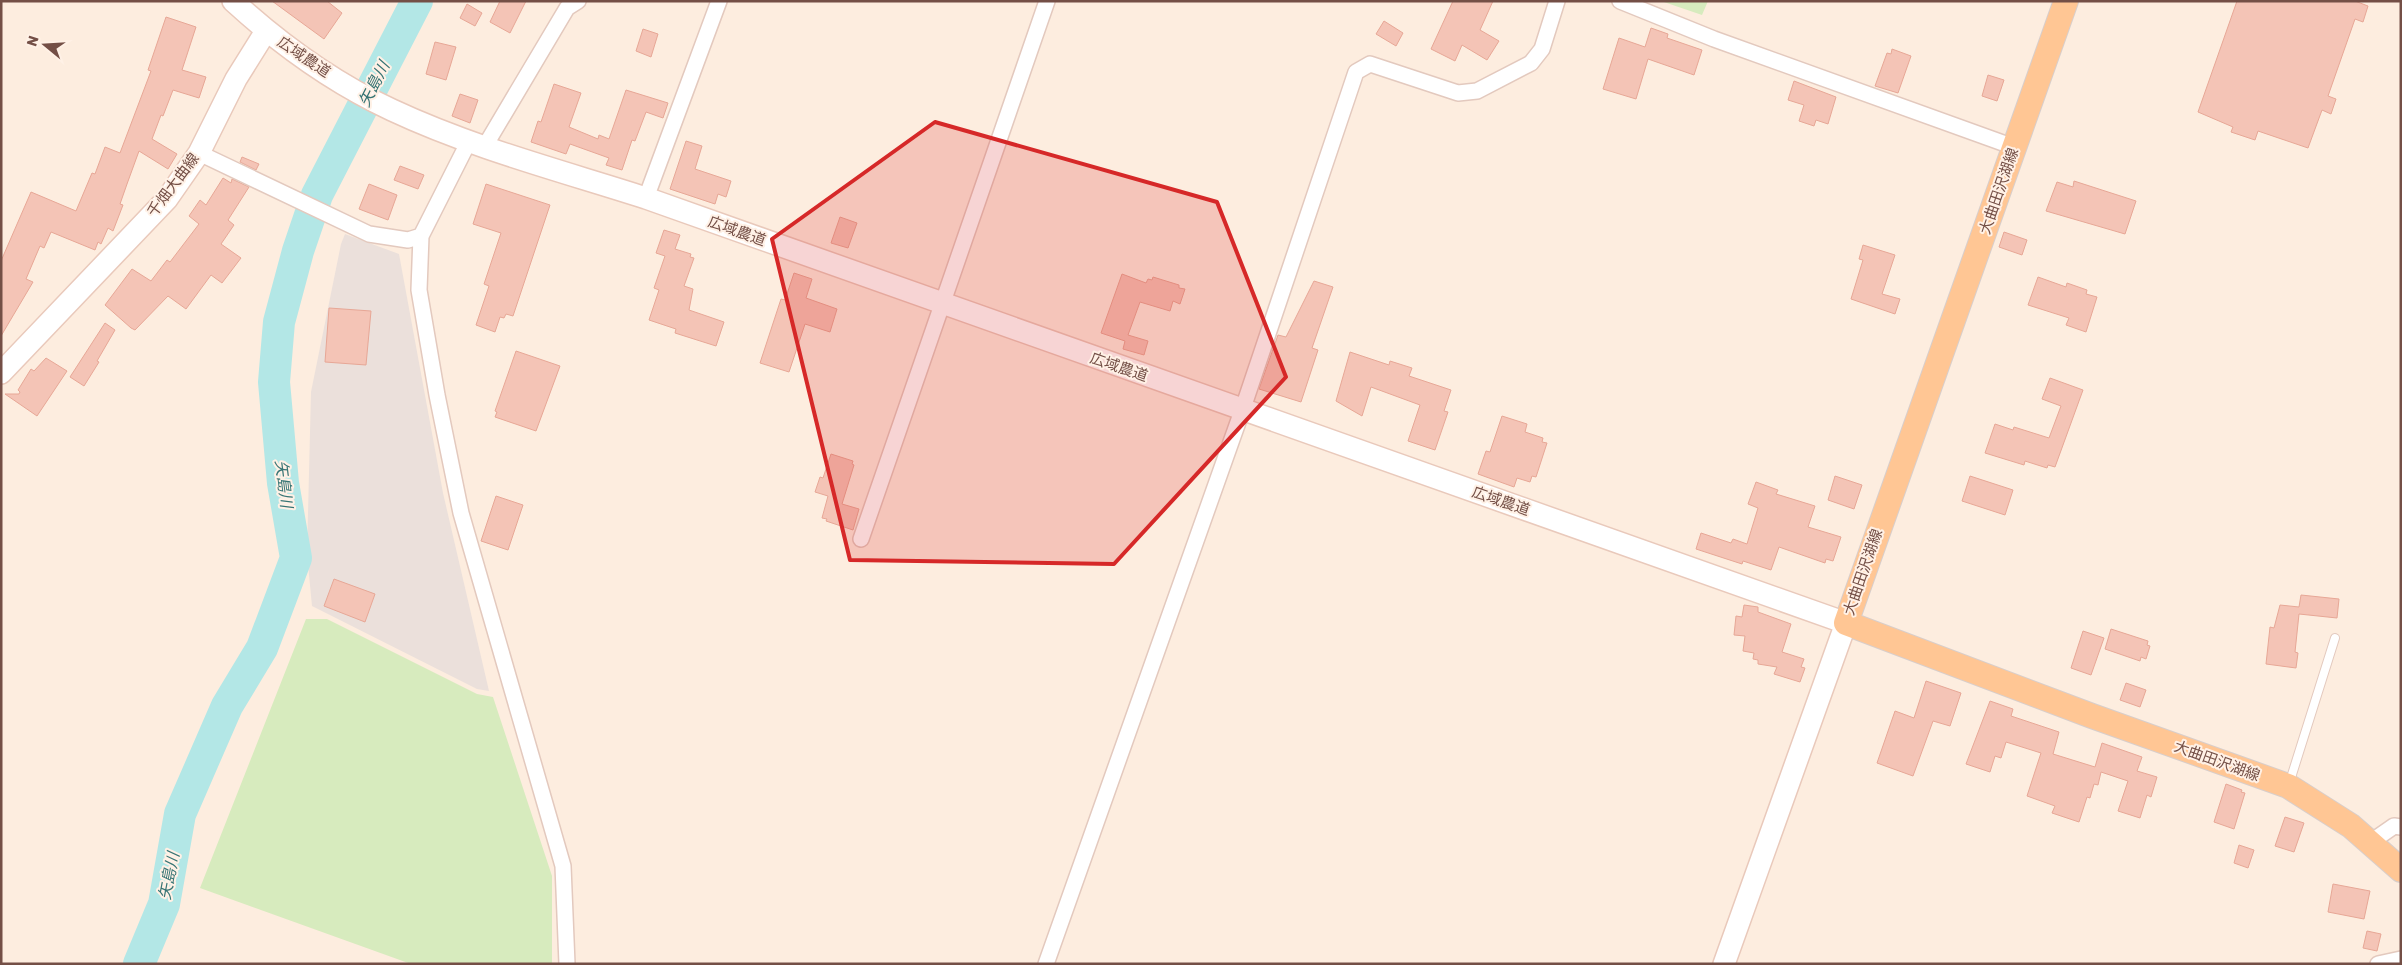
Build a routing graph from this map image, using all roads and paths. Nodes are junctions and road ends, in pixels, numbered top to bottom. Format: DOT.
graph roads {
  1 [pos="233,1"];
  2 [pos="578,1"];
  3 [pos="719,1"];
  4 [pos="1047,1"];
  5 [pos="1557,1"];
  6 [pos="1621,1"];
  7 [pos="2066,1"];
  8 [pos="266,31"];
  9 [pos="477,144"];
  10 [pos="2014,147"];
  11 [pos="199,153"];
  12 [pos="646,198"];
  13 [pos="421,236"];
  14 [pos="943,305"];
  15 [pos="1,373"];
  16 [pos="1242,411"];
  17 [pos="861,539"];
  18 [pos="1846,623"];
  19 [pos="2335,638"];
  20 [pos="2288,786"];
  21 [pos="2401,827"];
  22 [pos="2371,842"];
  23 [pos="2401,870"];
  24 [pos="2401,959"];
  25 [pos="567,964"];
  26 [pos="1046,964"];
  27 [pos="1724,964"];
  28 [pos="2378,964"];
  1 -- 8 [label="street"];
  2 -- 9 [label="street"];
  3 -- 12 [label="street"];
  4 -- 14 [label="street"];
  5 -- 16 [label="street"];
  6 -- 10 [label="street"];
  7 -- 10 [label="main road, 大曲田沢湖線"];
  8 -- 9 [label="street, 広域農道"];
  8 -- 11 [label="street, 千畑大曲線"];
  9 -- 12 [label="street, 広域農道"];
  9 -- 13 [label="street"];
  10 -- 18 [label="main road, 大曲田沢湖線"];
  11 -- 13 [label="street"];
  11 -- 15 [label="street, 千畑大曲線"];
  12 -- 14 [label="street, 広域農道"];
  13 -- 25 [label="street"];
  14 -- 16 [label="street, 広域農道"];
  14 -- 17 [label="street"];
  16 -- 18 [label="street, 広域農道"];
  16 -- 26 [label="street"];
  18 -- 20 [label="main road, 大曲田沢湖線"];
  18 -- 27 [label="street"];
  19 -- 20 [label="lane"];
  20 -- 22 [label="main road, 大曲田沢湖線"];
  21 -- 22 [label="street"];
  22 -- 23 [label="main road, 大曲田沢湖線"];
  24 -- 28 [label="street"];
}
